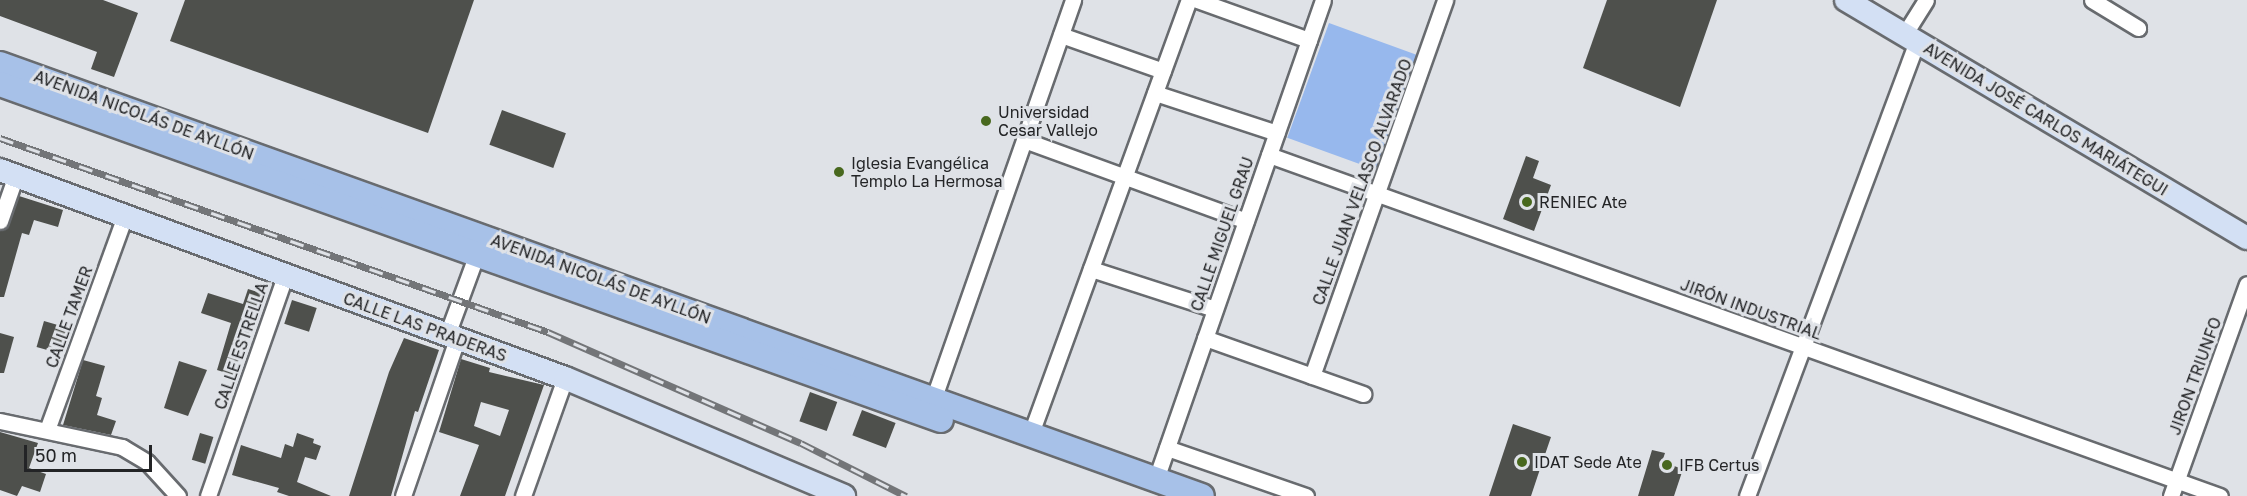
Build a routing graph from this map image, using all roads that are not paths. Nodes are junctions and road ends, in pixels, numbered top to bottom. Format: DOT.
graph roads {
  1 [pos="1073,0"];
  2 [pos="1189,0"];
  3 [pos="1197,0"];
  4 [pos="1323,0"];
  5 [pos="1445,0"];
  6 [pos="1846,0"];
  7 [pos="1926,0"];
  8 [pos="2092,0"];
  9 [pos="2138,28"];
  10 [pos="1061,35"];
  11 [pos="1910,39"];
  12 [pos="1309,40"];
  13 [pos="0,64"];
  14 [pos="1163,71"];
  15 [pos="0,84"];
  16 [pos="1155,93"];
  17 [pos="116,116"];
  18 [pos="1277,133"];
  19 [pos="1024,140"];
  20 [pos="1269,155"];
  21 [pos="8,172"];
  22 [pos="1125,177"];
  23 [pos="1377,194"];
  24 [pos="125,216"];
  25 [pos="0,220"];
  26 [pos="1246,221"];
  27 [pos="2247,238"];
  28 [pos="480,245"];
  29 [pos="1091,269"];
  30 [pos="285,276"];
  31 [pos="2247,284"];
  32 [pos="1215,309"];
  33 [pos="452,337"];
  34 [pos="1205,338"];
  35 [pos="1801,346"];
  36 [pos="1312,376"];
  37 [pos="565,378"];
  38 [pos="1363,394"];
  39 [pos="933,400"];
  40 [pos="0,421"];
  41 [pos="47,430"];
  42 [pos="1030,436"];
  43 [pos="1167,448"];
  44 [pos="2176,480"];
  45 [pos="1155,488"];
  46 [pos="178,496"];
  47 [pos="208,496"];
  48 [pos="403,496"];
  49 [pos="523,496"];
  50 [pos="844,496"];
  51 [pos="1202,496"];
  52 [pos="1306,496"];
  53 [pos="1748,496"];
  54 [pos="2170,496"];
  55 [pos="2220,496"];
  1 -- 10 [label="street"];
  2 -- 14 [label="street"];
  3 -- 12 [label="street"];
  4 -- 12 [label="street, CALLE MIGUEL GRAU"];
  5 -- 23 [label="street, CALLE JUAN VELASCO ALVARADO"];
  6 -- 11 [label="street, AVENIDA JOSÉ CARLOS MARIÁTEGUI"];
  7 -- 11 [label="street"];
  8 -- 9 [label="street"];
  10 -- 14 [label="street"];
  10 -- 19 [label="street"];
  11 -- 27 [label="street, AVENIDA JOSÉ CARLOS MARIÁTEGUI"];
  11 -- 35 [label="street"];
  12 -- 18 [label="street, CALLE MIGUEL GRAU"];
  13 -- 17 [label="main road, AVENIDA NICOLÁS DE AYLLÓN"];
  14 -- 16 [label="street"];
  15 -- 17 [label="main road, AVENIDA NICOLÁS DE AYLLÓN"];
  16 -- 18 [label="street"];
  16 -- 22 [label="street"];
  17 -- 28 [label="main road, AVENIDA NICOLÁS DE AYLLÓN"];
  18 -- 20 [label="street, CALLE MIGUEL GRAU"];
  19 -- 22 [label="street"];
  19 -- 39 [label="street"];
  20 -- 23 [label="street, JIRÓN INDUSTRIAL"];
  20 -- 26 [label="street, CALLE MIGUEL GRAU"];
  21 -- 24 [label="street, CALLE LAS PRADERAS"];
  21 -- 25 [label="street"];
  22 -- 26 [label="street"];
  22 -- 29 [label="street"];
  23 -- 35 [label="street, JIRÓN INDUSTRIAL"];
  23 -- 36 [label="street, CALLE JUAN VELASCO ALVARADO"];
  24 -- 30 [label="street, CALLE LAS PRADERAS"];
  24 -- 41 [label="street, CALLE TAMER"];
  26 -- 32 [label="street, CALLE MIGUEL GRAU"];
  28 -- 33 [label="street"];
  28 -- 39 [label="main road, AVENIDA NICOLÁS DE AYLLÓN"];
  28 -- 45 [label="main road, AVENIDA NICOLÁS DE AYLLÓN"];
  29 -- 32 [label="street"];
  29 -- 42 [label="street"];
  30 -- 33 [label="street, CALLE LAS PRADERAS"];
  30 -- 47 [label="street, CALLE ESTRELLA"];
  31 -- 44 [label="street, JIRON TRIUNFO"];
  32 -- 34 [label="street, CALLE MIGUEL GRAU"];
  33 -- 37 [label="street, CALLE LAS PRADERAS"];
  33 -- 48 [label="street"];
  34 -- 36 [label="street"];
  34 -- 43 [label="street, CALLE MIGUEL GRAU"];
  35 -- 44 [label="street, JIRÓN INDUSTRIAL"];
  35 -- 53 [label="street"];
  36 -- 38 [label="street"];
  37 -- 49 [label="street"];
  37 -- 50 [label="street, CALLE LAS PRADERAS"];
  39 -- 42 [label="main road, AVENIDA NICOLÁS DE AYLLÓN"];
  40 -- 41 [label="street"];
  41 -- 46 [label="street"];
  42 -- 45 [label="main road, AVENIDA NICOLÁS DE AYLLÓN"];
  43 -- 45 [label="street, CALLE MIGUEL GRAU"];
  43 -- 52 [label="street"];
  44 -- 54 [label="street, JIRON TRIUNFO"];
  44 -- 55 [label="street, JIRÓN INDUSTRIAL"];
  45 -- 51 [label="main road, AVENIDA NICOLÁS DE AYLLÓN"];
}
